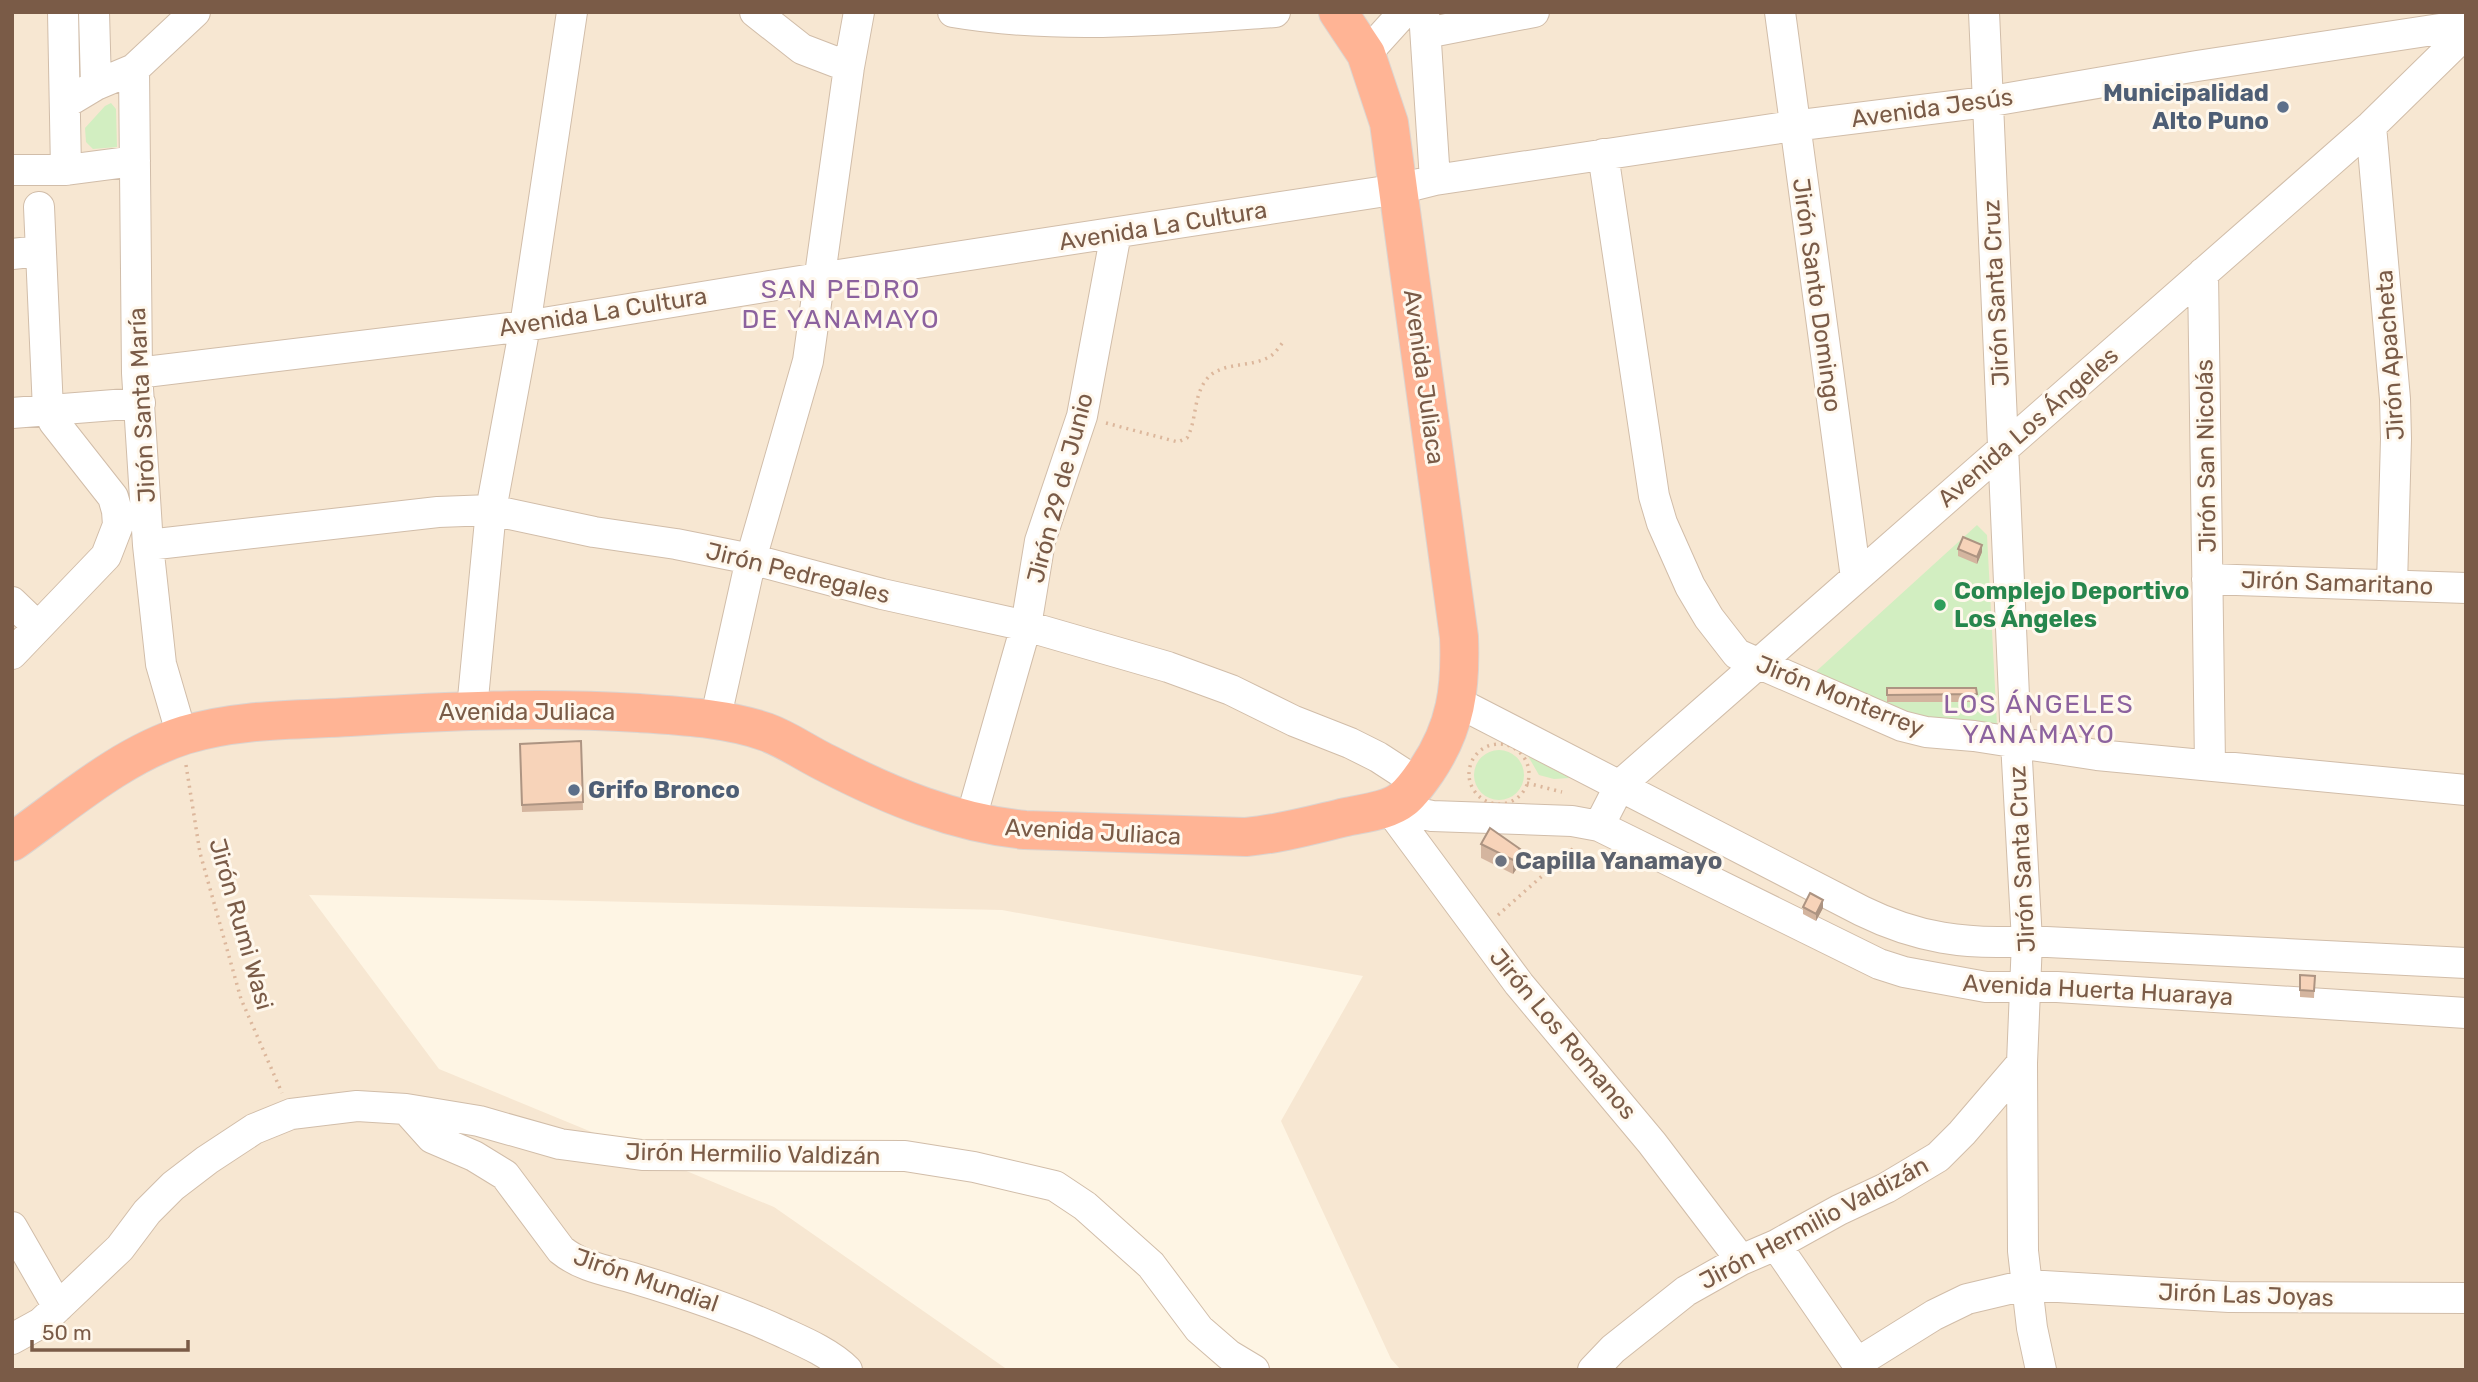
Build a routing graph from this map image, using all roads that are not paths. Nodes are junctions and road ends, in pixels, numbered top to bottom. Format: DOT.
graph roads {
  1 [pos="64,12"];
  2 [pos="94,12"];
  3 [pos="195,12"];
  4 [pos="572,12"];
  5 [pos="755,12"];
  6 [pos="859,12"];
  7 [pos="953,12"];
  8 [pos="1275,12"];
  9 [pos="1338,12"];
  10 [pos="1404,12"];
  11 [pos="1534,12"];
  12 [pos="1780,12"];
  13 [pos="1983,12"];
  14 [pos="1425,23"];
  15 [pos="2466,24"];
  16 [pos="2466,33"];
  17 [pos="1366,54"];
  18 [pos="849,67"];
  19 [pos="134,69"];
  20 [pos="96,85"];
  21 [pos="1986,102"];
  22 [pos="66,103"];
  23 [pos="2371,125"];
  24 [pos="1793,126"];
  25 [pos="1603,154"];
  26 [pos="135,161"];
  27 [pos="12,170"];
  28 [pos="66,170"];
  29 [pos="1417,184"];
  30 [pos="39,207"];
  31 [pos="1116,233"];
  32 [pos="26,252"];
  33 [pos="2203,273"];
  34 [pos="819,278"];
  35 [pos="525,326"];
  36 [pos="137,373"];
  37 [pos="139,403"];
  38 [pos="48,410"];
  39 [pos="12,413"];
  40 [pos="2004,447"];
  41 [pos="491,510"];
  42 [pos="148,545"];
  43 [pos="751,559"];
  44 [pos="1856,578"];
  45 [pos="2207,579"];
  46 [pos="2392,585"];
  47 [pos="2466,588"];
  48 [pos="12,602"];
  49 [pos="37,626"];
  50 [pos="1026,626"];
  51 [pos="12,654"];
  52 [pos="1759,664"];
  53 [pos="1457,702"];
  54 [pos="472,709"];
  55 [pos="715,721"];
  56 [pos="182,736"];
  57 [pos="2016,742"];
  58 [pos="2210,765"];
  59 [pos="1418,783"];
  60 [pos="1620,785"];
  61 [pos="2466,790"];
  62 [pos="1388,807"];
  63 [pos="970,822"];
  64 [pos="1599,826"];
  65 [pos="12,842"];
  66 [pos="2027,941"];
  67 [pos="2466,963"];
  68 [pos="2025,985"];
  69 [pos="2466,1013"];
  70 [pos="2022,1063"];
  71 [pos="406,1109"];
  72 [pos="13,1229"];
  73 [pos="1776,1245"];
  74 [pos="1741,1260"];
  75 [pos="2026,1285"];
  76 [pos="2466,1298"];
  77 [pos="58,1307"];
  78 [pos="12,1339"];
  79 [pos="847,1370"];
  80 [pos="1254,1370"];
  81 [pos="1593,1370"];
  82 [pos="2041,1370"];
  1 -- 22 [label="street"];
  2 -- 20 [label="street"];
  3 -- 19 [label="street"];
  4 -- 35 [label="street"];
  5 -- 18 [label="street"];
  6 -- 18 [label="street"];
  7 -- 8 [label="street"];
  9 -- 17 [label="highway, Avenida Juliaca"];
  10 -- 17 [label="street"];
  11 -- 14 [label="street"];
  12 -- 24 [label="street, Jirón Santo Domingo"];
  13 -- 21 [label="street, Jirón Santa Cruz"];
  14 -- 29 [label="street"];
  15 -- 21 [label="street, Avenida Jesús"];
  16 -- 23 [label="street, Avenida Los Ángeles"];
  17 -- 29 [label="highway, Avenida Juliaca"];
  18 -- 34 [label="street"];
  19 -- 20 [label="street"];
  19 -- 26 [label="street, Jirón Santa María"];
  20 -- 22 [label="street"];
  21 -- 24 [label="street, Avenida Jesús"];
  21 -- 40 [label="street, Jirón Santa Cruz"];
  22 -- 28 [label="street"];
  23 -- 33 [label="street, Avenida Los Ángeles"];
  23 -- 46 [label="street, Jirón Apacheta"];
  24 -- 25 [label="street, Avenida Jesús"];
  24 -- 44 [label="street, Jirón Santo Domingo"];
  25 -- 29 [label="street, Avenida Jesús"];
  25 -- 52 [label="street, Jirón Monterrey"];
  26 -- 28 [label="street"];
  26 -- 36 [label="street, Jirón Santa María"];
  27 -- 28 [label="street"];
  29 -- 31 [label="street, Avenida La Cultura"];
  29 -- 53 [label="highway, Avenida Juliaca"];
  30 -- 32 [label="street"];
  31 -- 34 [label="street, Avenida La Cultura"];
  31 -- 50 [label="street, Jirón 29 de Junio"];
  32 -- 38 [label="street"];
  33 -- 40 [label="street, Avenida Los Ángeles"];
  33 -- 45 [label="street, Jirón San Nicolás"];
  34 -- 35 [label="street, Avenida La Cultura"];
  34 -- 43 [label="street"];
  35 -- 36 [label="street, Avenida La Cultura"];
  35 -- 41 [label="street"];
  36 -- 37 [label="street, Jirón Santa María"];
  37 -- 38 [label="street"];
  37 -- 42 [label="street, Jirón Santa María"];
  38 -- 39 [label="street"];
  38 -- 49 [label="street"];
  40 -- 44 [label="street, Avenida Los Ángeles"];
  40 -- 57 [label="street, Jirón Santa Cruz"];
  41 -- 42 [label="street, Jirón Pedregales"];
  41 -- 43 [label="street, Jirón Pedregales"];
  41 -- 54 [label="street"];
  42 -- 56 [label="street, Jirón Santa María"];
  43 -- 50 [label="street, Jirón Pedregales"];
  43 -- 55 [label="street"];
  44 -- 52 [label="street, Avenida Los Ángeles"];
  45 -- 46 [label="street, Jirón Samaritano"];
  45 -- 58 [label="street, Jirón San Nicolás"];
  46 -- 47 [label="street, Jirón Samaritano"];
  48 -- 49 [label="street"];
  49 -- 51 [label="street"];
  50 -- 59 [label="street, Jirón Pedregales"];
  50 -- 63 [label="street, Jirón 29 de Junio"];
  52 -- 57 [label="street, Jirón Monterrey"];
  52 -- 60 [label="street, Avenida Los Ángeles"];
  53 -- 59 [label="highway, Avenida Juliaca"];
  53 -- 60 [label="street, Avenida Huerta Huaraya"];
  54 -- 55 [label="highway, Avenida Juliaca"];
  54 -- 56 [label="highway, Avenida Juliaca"];
  55 -- 63 [label="highway, Avenida Juliaca"];
  56 -- 65 [label="highway, Avenida Juliaca"];
  57 -- 58 [label="street, Jirón Monterrey"];
  57 -- 66 [label="street, Jirón Santa Cruz"];
  58 -- 61 [label="street, Jirón Monterrey"];
  59 -- 62 [label="highway, Avenida Juliaca"];
  60 -- 64 [label="street, Avenida Los Ángeles"];
  60 -- 66 [label="street, Avenida Huerta Huaraya"];
  62 -- 63 [label="highway, Avenida Juliaca"];
  62 -- 64 [label="street, Avenida Huerta Huaraya"];
  62 -- 74 [label="street, Jirón Los Romanos"];
  64 -- 68 [label="street, Avenida Huerta Huaraya"];
  66 -- 67 [label="street, Avenida Huerta Huaraya"];
  66 -- 68 [label="street, Jirón Santa Cruz"];
  68 -- 69 [label="street, Avenida Huerta Huaraya"];
  68 -- 70 [label="street, Jirón Santa Cruz"];
  70 -- 73 [label="street, Jirón Hermilio Valdizán"];
  70 -- 75 [label="street, Jirón Santa Cruz"];
  71 -- 77 [label="street, Jirón Hermilio Valdizán"];
  71 -- 79 [label="street, Jirón Mundial"];
  71 -- 80 [label="street, Jirón Hermilio Valdizán"];
  72 -- 77 [label="street"];
  73 -- 74 [label="street, Jirón Hermilio Valdizán"];
  73 -- 75 [label="street, Jirón Las Joyas"];
  74 -- 81 [label="street, Jirón Hermilio Valdizán"];
  75 -- 76 [label="street, Jirón Las Joyas"];
  75 -- 82 [label="street, Jirón Santa Cruz"];
  77 -- 78 [label="street, Jirón Hermilio Valdizán"];
}
